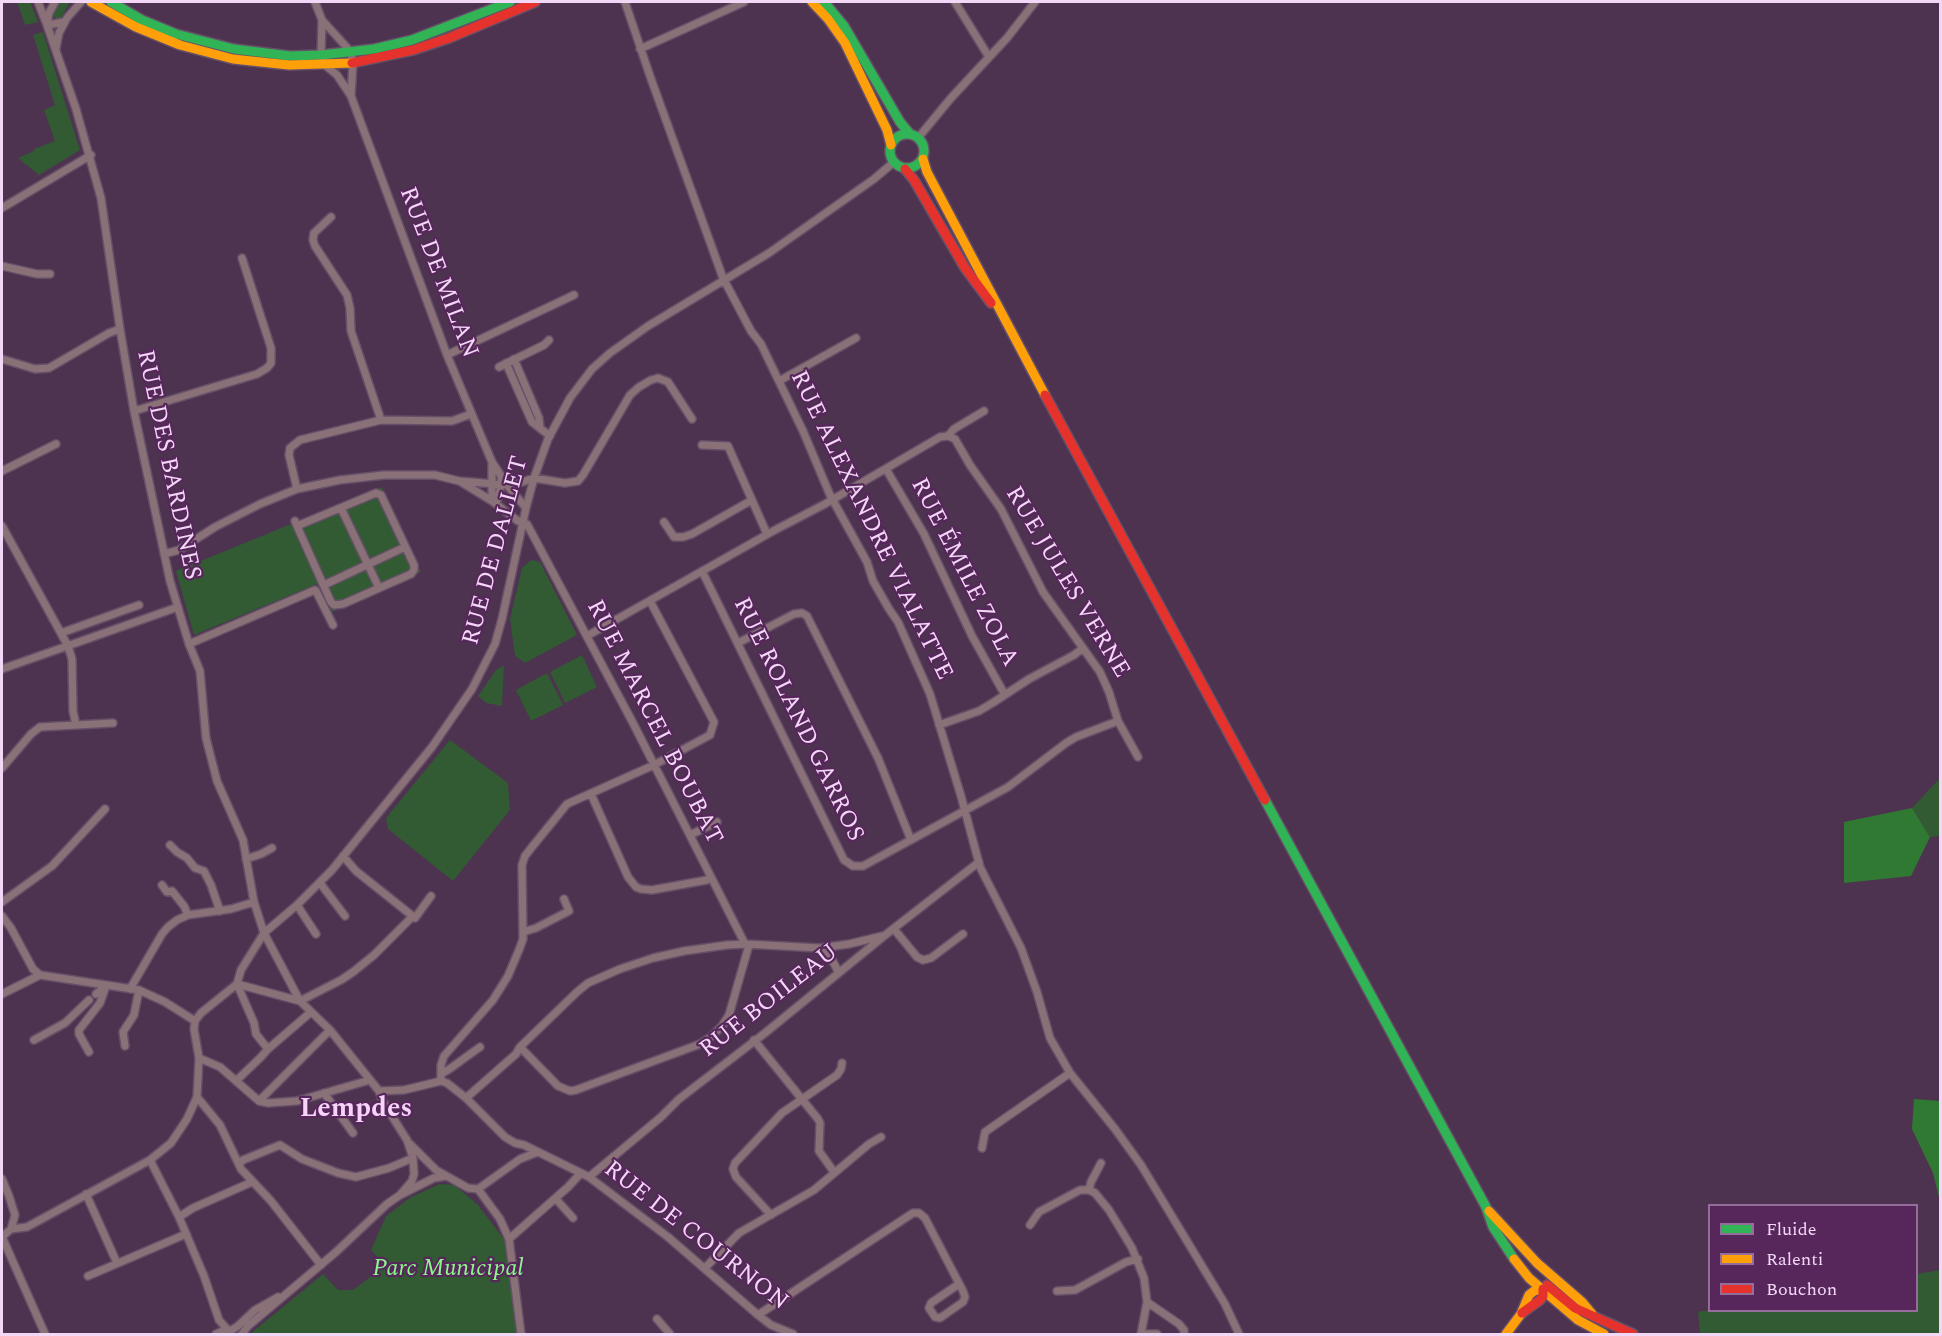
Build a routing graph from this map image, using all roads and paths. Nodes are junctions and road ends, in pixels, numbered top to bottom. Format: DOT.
graph roads {
  1 [pos="38,2"];
  2 [pos="55,2"];
  3 [pos="81,2"];
  4 [pos="91,2"];
  5 [pos="111,2"];
  6 [pos="315,2"];
  7 [pos="510,2"];
  8 [pos="530,2"];
  9 [pos="625,2"];
  10 [pos="744,2"];
  11 [pos="812,2"];
  12 [pos="824,2"];
  13 [pos="955,2"];
  14 [pos="1035,2"];
  15 [pos="322,20"];
  16 [pos="64,22"];
  17 [pos="47,25"];
  18 [pos="56,48"];
  19 [pos="640,49"];
  20 [pos="351,52"];
  21 [pos="989,57"];
  22 [pos="323,60"];
  23 [pos="353,63"];
  24 [pos="351,96"];
  25 [pos="914,136"];
  26 [pos="891,145"];
  27 [pos="90,155"];
  28 [pos="923,159"];
  29 [pos="894,162"];
  30 [pos="905,169"];
  31 [pos="2,208"];
  32 [pos="331,217"];
  33 [pos="242,258"];
  34 [pos="2,266"];
  35 [pos="50,274"];
  36 [pos="725,282"];
  37 [pos="574,295"];
  38 [pos="1006,324"];
  39 [pos="120,329"];
  40 [pos="856,338"];
  41 [pos="549,340"];
  42 [pos="447,355"];
  43 [pos="2,359"];
  44 [pos="514,359"];
  45 [pos="779,381"];
  46 [pos="134,411"];
  47 [pos="984,411"];
  48 [pos="471,414"];
  49 [pos="692,419"];
  50 [pos="381,420"];
  51 [pos="540,428"];
  52 [pos="550,436"];
  53 [pos="948,436"];
  54 [pos="56,444"];
  55 [pos="702,445"];
  56 [pos="492,462"];
  57 [pos="886,469"];
  58 [pos="2,471"];
  59 [pos="534,478"];
  60 [pos="459,481"];
  61 [pos="503,482"];
  62 [pos="492,484"];
  63 [pos="297,489"];
  64 [pos="832,499"];
  65 [pos="752,500"];
  66 [pos="494,502"];
  67 [pos="341,508"];
  68 [pos="526,508"];
  69 [pos="664,522"];
  70 [pos="523,523"];
  71 [pos="2,526"];
  72 [pos="767,534"];
  73 [pos="405,547"];
  74 [pos="164,554"];
  75 [pos="368,564"];
  76 [pos="702,571"];
  77 [pos="324,585"];
  78 [pos="379,588"];
  79 [pos="650,601"];
  80 [pos="139,605"];
  81 [pos="178,607"];
  82 [pos="333,625"];
  83 [pos="61,633"];
  84 [pos="587,636"];
  85 [pos="738,643"];
  86 [pos="189,644"];
  87 [pos="68,645"];
  88 [pos="1083,648"];
  89 [pos="2,669"];
  90 [pos="1005,695"];
  91 [pos="1118,721"];
  92 [pos="113,723"];
  93 [pos="76,725"];
  94 [pos="939,725"];
  95 [pos="1138,758"];
  96 [pos="654,765"];
  97 [pos="2,768"];
  98 [pos="591,794"];
  99 [pos="105,809"];
  100 [pos="964,810"];
  101 [pos="717,822"];
  102 [pos="690,835"];
  103 [pos="911,840"];
  104 [pos="170,845"];
  105 [pos="272,848"];
  106 [pos="343,856"];
  107 [pos="246,859"];
  108 [pos="979,862"];
  109 [pos="711,877"];
  110 [pos="320,883"];
  111 [pos="162,885"];
  112 [pos="431,896"];
  113 [pos="564,899"];
  114 [pos="2,902"];
  115 [pos="254,902"];
  116 [pos="297,905"];
  117 [pos="220,911"];
  118 [pos="188,915"];
  119 [pos="2,916"];
  120 [pos="345,916"];
  121 [pos="413,916"];
  122 [pos="894,929"];
  123 [pos="523,932"];
  124 [pos="264,933"];
  125 [pos="316,934"];
  126 [pos="963,934"];
  127 [pos="884,936"];
  128 [pos="747,944"];
  129 [pos="849,944"];
  130 [pos="820,948"];
  131 [pos="855,959"];
  132 [pos="839,973"];
  133 [pos="40,975"];
  134 [pos="237,984"];
  135 [pos="106,986"];
  136 [pos="130,988"];
  137 [pos="139,990"];
  138 [pos="2,994"];
  139 [pos="96,994"];
  140 [pos="89,1000"];
  141 [pos="300,1000"];
  142 [pos="311,1012"];
  143 [pos="195,1021"];
  144 [pos="330,1030"];
  145 [pos="34,1040"];
  146 [pos="754,1040"];
  147 [pos="125,1046"];
  148 [pos="480,1047"];
  149 [pos="520,1047"];
  150 [pos="268,1049"];
  151 [pos="89,1052"];
  152 [pos="199,1058"];
  153 [pos="842,1063"];
  154 [pos="1070,1073"];
  155 [pos="441,1078"];
  156 [pos="369,1080"];
  157 [pos="238,1082"];
  158 [pos="379,1091"];
  159 [pos="324,1093"];
  160 [pos="198,1097"];
  161 [pos="466,1098"];
  162 [pos="802,1099"];
  163 [pos="259,1101"];
  164 [pos="353,1133"];
  165 [pos="881,1137"];
  166 [pos="407,1140"];
  167 [pos="515,1143"];
  168 [pos="982,1148"];
  169 [pos="538,1152"];
  170 [pos="413,1158"];
  171 [pos="520,1159"];
  172 [pos="150,1160"];
  173 [pos="1101,1163"];
  174 [pos="238,1164"];
  175 [pos="834,1172"];
  176 [pos="581,1173"];
  177 [pos="446,1176"];
  178 [pos="589,1177"];
  179 [pos="2,1179"];
  180 [pos="252,1182"];
  181 [pos="478,1189"];
  182 [pos="1089,1190"];
  183 [pos="86,1194"];
  184 [pos="400,1195"];
  185 [pos="556,1198"];
  186 [pos="1486,1207"];
  187 [pos="771,1215"];
  188 [pos="179,1217"];
  189 [pos="573,1218"];
  190 [pos="1030,1225"];
  191 [pos="11,1229"];
  192 [pos="186,1234"];
  193 [pos="2,1237"];
  194 [pos="509,1239"];
  195 [pos="1138,1259"];
  196 [pos="117,1263"];
  197 [pos="321,1265"];
  198 [pos="705,1268"];
  199 [pos="88,1276"];
  200 [pos="959,1284"];
  201 [pos="1548,1285"];
  202 [pos="1058,1291"];
  203 [pos="285,1294"];
  204 [pos="1147,1302"];
  205 [pos="758,1315"];
  206 [pos="657,1319"];
  207 [pos="230,1332"];
  208 [pos="45,1335"];
  209 [pos="216,1335"];
  210 [pos="243,1335"];
  211 [pos="520,1335"];
  212 [pos="670,1335"];
  213 [pos="793,1335"];
  214 [pos="1141,1335"];
  215 [pos="1157,1335"];
  216 [pos="1184,1335"];
  217 [pos="1239,1335"];
  218 [pos="1506,1335"];
  219 [pos="1604,1335"];
  220 [pos="1633,1335"];
  1 -- 17 [label="street, RUE DES BARDINES"];
  2 -- 17 [label="street"];
  3 -- 16 [label="street"];
  4 -- 22 [label="main road"];
  5 -- 22 [label="main road"];
  6 -- 15 [label="street"];
  7 -- 20 [label="main road"];
  8 -- 23 [label="main road"];
  9 -- 19 [label="street, RUE ALEXANDRE VIALATTE"];
  10 -- 19 [label="street"];
  11 -- 26 [label="main road"];
  12 -- 25 [label="main road"];
  13 -- 21 [label="street"];
  14 -- 21 [label="street"];
  15 -- 20 [label="street"];
  15 -- 22 [label="street"];
  16 -- 17 [label="street"];
  16 -- 18 [label="street"];
  17 -- 18 [label="street, RUE DES BARDINES"];
  18 -- 27 [label="street, RUE DES BARDINES"];
  19 -- 36 [label="street, RUE ALEXANDRE VIALATTE"];
  20 -- 22 [label="main road"];
  20 -- 23 [label="street, RUE DE MILAN"];
  21 -- 25 [label="street"];
  22 -- 23 [label="main road"];
  22 -- 24 [label="street, RUE DE MILAN"];
  23 -- 24 [label="street, RUE DE MILAN"];
  24 -- 42 [label="street, RUE DE MILAN"];
  25 -- 26 [label="main road"];
  25 -- 28 [label="main road"];
  26 -- 29 [label="main road"];
  27 -- 31 [label="street"];
  27 -- 39 [label="street, RUE DES BARDINES"];
  28 -- 30 [label="main road"];
  28 -- 38 [label="main road"];
  29 -- 30 [label="main road"];
  29 -- 36 [label="street, RUE DE DALLET"];
  30 -- 38 [label="main road"];
  32 -- 50 [label="street"];
  33 -- 46 [label="street"];
  34 -- 35 [label="street"];
  36 -- 45 [label="street, RUE ALEXANDRE VIALATTE"];
  36 -- 52 [label="street, RUE DE DALLET"];
  37 -- 42 [label="street"];
  38 -- 186 [label="main road"];
  39 -- 43 [label="street"];
  39 -- 46 [label="street, RUE DES BARDINES"];
  40 -- 45 [label="street"];
  41 -- 44 [label="street"];
  42 -- 48 [label="street, RUE DE MILAN"];
  44 -- 51 [label="street"];
  44 -- 51 [label="street"];
  45 -- 64 [label="street, RUE ALEXANDRE VIALATTE"];
  46 -- 74 [label="street, RUE DES BARDINES"];
  47 -- 53 [label="street"];
  48 -- 50 [label="street"];
  48 -- 56 [label="street, RUE DE MILAN"];
  49 -- 59 [label="street"];
  50 -- 63 [label="street"];
  51 -- 52 [label="street"];
  52 -- 59 [label="street, RUE DE DALLET"];
  53 -- 57 [label="street"];
  53 -- 88 [label="street, RUE JULES VERNE"];
  54 -- 58 [label="street"];
  55 -- 65 [label="street"];
  56 -- 61 [label="street, RUE DE MILAN"];
  56 -- 62 [label="street, RUE DE MILAN"];
  57 -- 64 [label="street"];
  57 -- 90 [label="street, RUE ÉMILE ZOLA"];
  59 -- 61 [label="street"];
  59 -- 68 [label="street, RUE DE DALLET"];
  60 -- 62 [label="street"];
  60 -- 63 [label="street"];
  60 -- 66 [label="street"];
  61 -- 62 [label="street"];
  61 -- 66 [label="street"];
  61 -- 68 [label="street, RUE DE MILAN"];
  62 -- 66 [label="street, RUE DE MILAN"];
  63 -- 74 [label="street"];
  64 -- 72 [label="street"];
  64 -- 94 [label="street, RUE ALEXANDRE VIALATTE"];
  65 -- 69 [label="street"];
  65 -- 72 [label="street"];
  66 -- 70 [label="street"];
  67 -- 73 [label="street"];
  67 -- 75 [label="street"];
  67 -- 77 [label="street"];
  68 -- 70 [label="street, RUE DE DALLET"];
  70 -- 84 [label="street, RUE MARCEL BOUBAT"];
  70 -- 106 [label="street, RUE DE DALLET"];
  71 -- 83 [label="street"];
  72 -- 76 [label="street"];
  73 -- 75 [label="street"];
  73 -- 78 [label="street"];
  74 -- 81 [label="street, RUE DES BARDINES"];
  75 -- 77 [label="street"];
  75 -- 78 [label="street"];
  76 -- 79 [label="street"];
  76 -- 85 [label="street, RUE ROLAND GARROS"];
  77 -- 78 [label="street"];
  79 -- 84 [label="street"];
  79 -- 96 [label="street"];
  80 -- 83 [label="street"];
  81 -- 86 [label="street, RUE DES BARDINES"];
  81 -- 87 [label="street"];
  82 -- 86 [label="street"];
  83 -- 87 [label="street"];
  84 -- 96 [label="street, RUE MARCEL BOUBAT"];
  85 -- 103 [label="street, RUE ROLAND GARROS"];
  85 -- 103 [label="street"];
  86 -- 107 [label="street, RUE DES BARDINES"];
  87 -- 89 [label="street"];
  87 -- 93 [label="street"];
  88 -- 90 [label="street"];
  88 -- 91 [label="street, RUE JULES VERNE"];
  90 -- 94 [label="street"];
  91 -- 95 [label="street, RUE JULES VERNE"];
  91 -- 100 [label="street, RUE ROLAND GARROS"];
  92 -- 93 [label="street"];
  93 -- 97 [label="street"];
  94 -- 100 [label="street, RUE ALEXANDRE VIALATTE"];
  96 -- 98 [label="street"];
  96 -- 102 [label="street, RUE MARCEL BOUBAT"];
  98 -- 109 [label="street"];
  98 -- 123 [label="street"];
  99 -- 114 [label="street"];
  100 -- 103 [label="street, RUE ROLAND GARROS"];
  100 -- 108 [label="street, RUE ALEXANDRE VIALATTE"];
  101 -- 102 [label="street"];
  102 -- 109 [label="street, RUE MARCEL BOUBAT"];
  104 -- 117 [label="street"];
  105 -- 107 [label="street"];
  106 -- 110 [label="street, RUE DE DALLET"];
  106 -- 121 [label="street"];
  107 -- 115 [label="street, RUE DES BARDINES"];
  108 -- 122 [label="street, RUE BOILEAU"];
  108 -- 154 [label="street, RUE ALEXANDRE VIALATTE"];
  109 -- 128 [label="street, RUE MARCEL BOUBAT"];
  110 -- 116 [label="street, RUE DE DALLET"];
  110 -- 120 [label="street"];
  111 -- 118 [label="street"];
  112 -- 121 [label="street"];
  113 -- 123 [label="street"];
  115 -- 117 [label="street"];
  115 -- 124 [label="street, RUE DES BARDINES"];
  116 -- 124 [label="street, RUE DE DALLET"];
  116 -- 125 [label="street"];
  117 -- 118 [label="street"];
  118 -- 136 [label="street"];
  119 -- 133 [label="street"];
  121 -- 141 [label="street"];
  122 -- 126 [label="street"];
  122 -- 127 [label="street, RUE BOILEAU"];
  123 -- 155 [label="street"];
  124 -- 134 [label="street, RUE DE DALLET"];
  124 -- 141 [label="street, RUE DES BARDINES"];
  127 -- 129 [label="street"];
  127 -- 131 [label="street, RUE BOILEAU"];
  128 -- 130 [label="street"];
  128 -- 149 [label="street"];
  128 -- 149 [label="street"];
  129 -- 130 [label="street"];
  129 -- 131 [label="street"];
  130 -- 132 [label="street"];
  131 -- 132 [label="street, RUE BOILEAU"];
  132 -- 146 [label="street, RUE BOILEAU"];
  133 -- 135 [label="street"];
  133 -- 138 [label="street"];
  134 -- 141 [label="street"];
  134 -- 143 [label="street"];
  134 -- 150 [label="street"];
  135 -- 136 [label="street"];
  135 -- 139 [label="street"];
  135 -- 151 [label="street"];
  136 -- 137 [label="street"];
  137 -- 143 [label="street"];
  137 -- 147 [label="street"];
  140 -- 145 [label="street"];
  141 -- 142 [label="street, RUE DES BARDINES"];
  142 -- 144 [label="street, RUE DES BARDINES"];
  142 -- 150 [label="street"];
  143 -- 152 [label="street"];
  144 -- 156 [label="street, RUE DES BARDINES"];
  144 -- 163 [label="street"];
  146 -- 162 [label="street"];
  146 -- 178 [label="street, RUE BOILEAU"];
  148 -- 155 [label="street"];
  149 -- 161 [label="street"];
  150 -- 157 [label="street"];
  152 -- 157 [label="street"];
  152 -- 160 [label="street"];
  153 -- 162 [label="street"];
  154 -- 168 [label="street"];
  154 -- 217 [label="street, RUE ALEXANDRE VIALATTE"];
  155 -- 158 [label="street"];
  155 -- 161 [label="street, RUE DE COURNON"];
  156 -- 158 [label="street, RUE DES BARDINES"];
  156 -- 159 [label="street"];
  157 -- 163 [label="street"];
  158 -- 166 [label="street, RUE DES BARDINES"];
  159 -- 163 [label="street"];
  159 -- 164 [label="street"];
  160 -- 172 [label="street"];
  160 -- 174 [label="street"];
  161 -- 167 [label="street, RUE DE COURNON"];
  162 -- 175 [label="street"];
  162 -- 187 [label="street"];
  165 -- 175 [label="street"];
  166 -- 170 [label="street"];
  166 -- 177 [label="street"];
  167 -- 169 [label="street, RUE DE COURNON"];
  167 -- 171 [label="street"];
  169 -- 171 [label="street"];
  169 -- 176 [label="street, RUE DE COURNON"];
  170 -- 174 [label="street"];
  170 -- 184 [label="street"];
  171 -- 181 [label="street"];
  172 -- 183 [label="street"];
  172 -- 188 [label="street"];
  173 -- 182 [label="street"];
  174 -- 180 [label="street"];
  175 -- 187 [label="street"];
  176 -- 178 [label="street, RUE DE COURNON"];
  176 -- 185 [label="street"];
  177 -- 181 [label="street"];
  177 -- 184 [label="street"];
  178 -- 198 [label="street, RUE DE COURNON"];
  179 -- 191 [label="street"];
  180 -- 188 [label="street"];
  180 -- 197 [label="street"];
  181 -- 194 [label="street"];
  182 -- 190 [label="street"];
  182 -- 195 [label="street"];
  183 -- 191 [label="street"];
  183 -- 196 [label="street"];
  184 -- 197 [label="street"];
  185 -- 189 [label="street"];
  185 -- 194 [label="street"];
  186 -- 201 [label="main road"];
  186 -- 201 [label="main road"];
  187 -- 198 [label="street"];
  188 -- 192 [label="street"];
  191 -- 193 [label="street"];
  192 -- 196 [label="street"];
  192 -- 207 [label="street"];
  193 -- 208 [label="street"];
  194 -- 211 [label="street"];
  195 -- 202 [label="street"];
  195 -- 204 [label="street"];
  196 -- 199 [label="street"];
  197 -- 203 [label="street"];
  198 -- 205 [label="street, RUE DE COURNON"];
  200 -- 200 [label="street"];
  200 -- 205 [label="street"];
  201 -- 218 [label="main road"];
  201 -- 219 [label="main road"];
  201 -- 220 [label="main road"];
  203 -- 207 [label="street"];
  203 -- 210 [label="street"];
  204 -- 214 [label="street"];
  204 -- 216 [label="street"];
  205 -- 213 [label="street, RUE DE COURNON"];
  206 -- 212 [label="street"];
  207 -- 209 [label="street"];
  214 -- 215 [label="street"];
}
